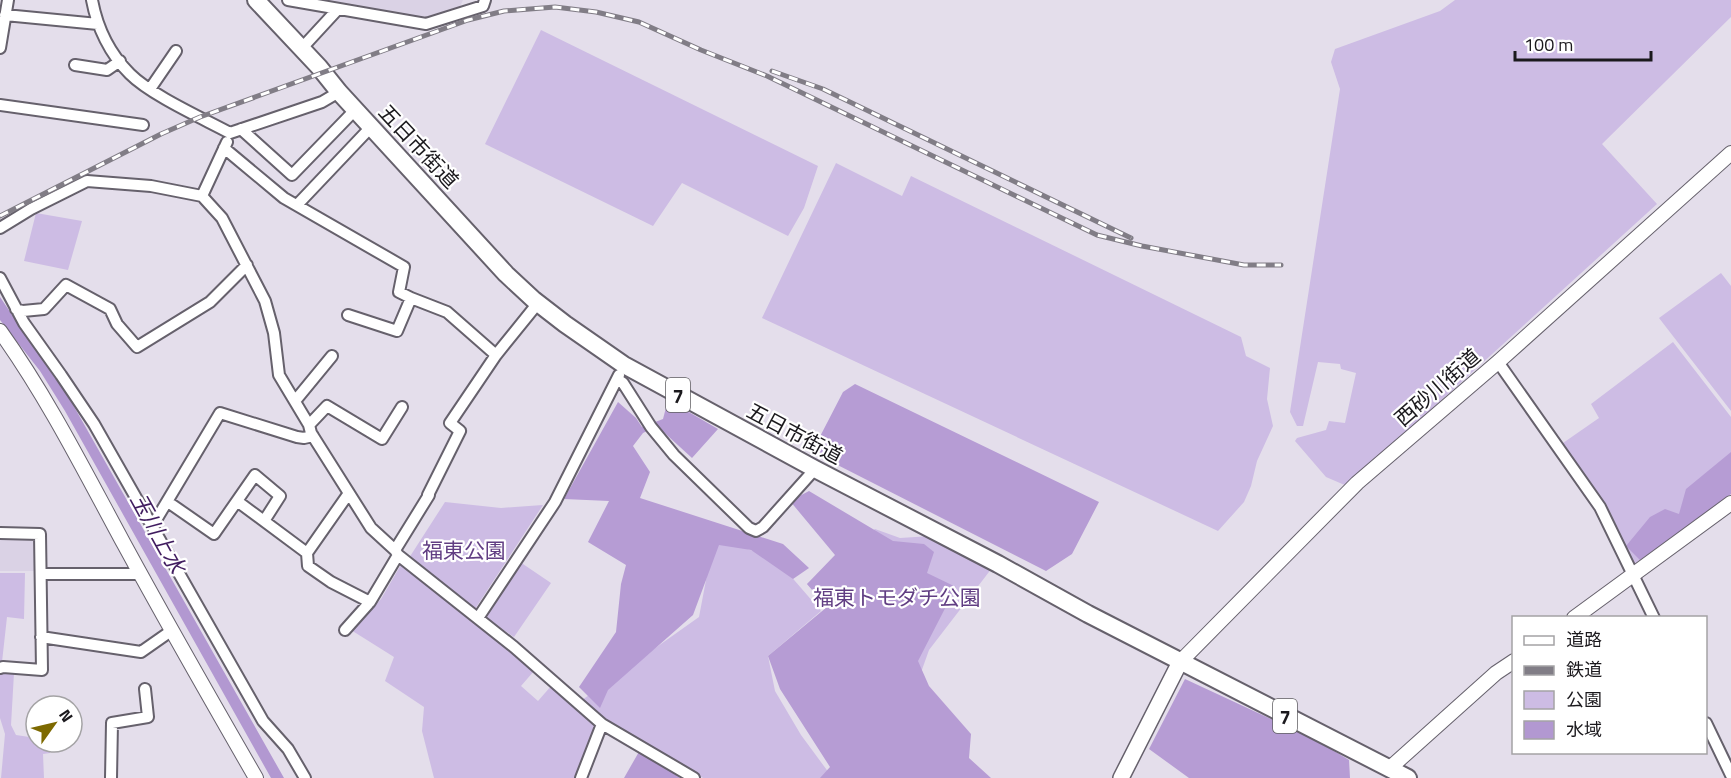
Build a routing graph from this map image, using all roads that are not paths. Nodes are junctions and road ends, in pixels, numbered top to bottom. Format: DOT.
graph roads {
  1 [pos="9,0"];
  2 [pos="92,0"];
  3 [pos="256,0"];
  4 [pos="288,0"];
  5 [pos="485,0"];
  6 [pos="338,9"];
  7 [pos="5,15"];
  8 [pos="98,24"];
  9 [pos="0,48"];
  10 [pos="302,48"];
  11 [pos="176,51"];
  12 [pos="120,62"];
  13 [pos="75,65"];
  14 [pos="150,89"];
  15 [pos="339,92"];
  16 [pos="0,105"];
  17 [pos="355,110"];
  18 [pos="143,125"];
  19 [pos="370,127"];
  20 [pos="242,129"];
  21 [pos="230,133"];
  22 [pos="224,148"];
  23 [pos="1731,153"];
  24 [pos="202,196"];
  25 [pos="297,205"];
  26 [pos="0,228"];
  27 [pos="247,265"];
  28 [pos="0,278"];
  29 [pos="411,298"];
  30 [pos="538,303"];
  31 [pos="16,309"];
  32 [pos="348,315"];
  33 [pos="0,331"];
  34 [pos="496,355"];
  35 [pos="332,356"];
  36 [pos="1498,362"];
  37 [pos="621,372"];
  38 [pos="295,402"];
  39 [pos="402,407"];
  40 [pos="309,425"];
  41 [pos="313,436"];
  42 [pos="815,469"];
  43 [pos="349,493"];
  44 [pos="237,501"];
  45 [pos="168,502"];
  46 [pos="1731,503"];
  47 [pos="264,521"];
  48 [pos="153,525"];
  49 [pos="0,533"];
  50 [pos="307,553"];
  51 [pos="396,553"];
  52 [pos="41,574"];
  53 [pos="141,574"];
  54 [pos="1633,574"];
  55 [pos="370,602"];
  56 [pos="1577,616"];
  57 [pos="1653,616"];
  58 [pos="478,618"];
  59 [pos="345,630"];
  60 [pos="171,631"];
  61 [pos="41,637"];
  62 [pos="1512,662"];
  63 [pos="1180,663"];
  64 [pos="0,669"];
  65 [pos="145,689"];
  66 [pos="602,724"];
  67 [pos="1707,725"];
  68 [pos="1390,768"];
  69 [pos="1731,773"];
  70 [pos="111,778"];
  71 [pos="256,778"];
  72 [pos="305,778"];
  73 [pos="581,778"];
  74 [pos="694,778"];
  75 [pos="1120,778"];
  76 [pos="1408,778"];
  1 -- 7 [label="street"];
  2 -- 8 [label="street"];
  3 -- 10 [label="main road, 五日市街道 / 7"];
  4 -- 6 [label="street"];
  5 -- 6 [label="street"];
  6 -- 10 [label="street"];
  7 -- 8 [label="street"];
  7 -- 9 [label="street"];
  8 -- 12 [label="street"];
  10 -- 15 [label="main road, 五日市街道 / 7"];
  11 -- 14 [label="street"];
  12 -- 13 [label="street"];
  12 -- 14 [label="street"];
  14 -- 21 [label="street"];
  15 -- 17 [label="main road, 五日市街道 / 7"];
  15 -- 20 [label="street"];
  16 -- 18 [label="street"];
  17 -- 19 [label="main road, 五日市街道 / 7"];
  17 -- 20 [label="street"];
  19 -- 25 [label="street"];
  19 -- 30 [label="main road, 五日市街道 / 7"];
  20 -- 21 [label="street"];
  21 -- 22 [label="street"];
  22 -- 24 [label="street"];
  22 -- 25 [label="street"];
  23 -- 36 [label="street, 西砂川街道"];
  24 -- 26 [label="street"];
  24 -- 27 [label="street"];
  25 -- 29 [label="street"];
  27 -- 31 [label="street"];
  27 -- 38 [label="street"];
  28 -- 31 [label="street"];
  29 -- 32 [label="street"];
  29 -- 34 [label="street"];
  30 -- 34 [label="street"];
  30 -- 37 [label="main road, 五日市街道 / 7"];
  31 -- 48 [label="street"];
  33 -- 53 [label="street"];
  34 -- 51 [label="street"];
  35 -- 38 [label="street"];
  36 -- 54 [label="street"];
  36 -- 63 [label="street, 西砂川街道"];
  37 -- 42 [label="main road, 五日市街道 / 7"];
  37 -- 42 [label="street"];
  37 -- 58 [label="street"];
  38 -- 40 [label="street"];
  39 -- 40 [label="street"];
  40 -- 41 [label="street"];
  41 -- 43 [label="street"];
  41 -- 45 [label="street"];
  42 -- 63 [label="main road, 五日市街道 / 7"];
  43 -- 50 [label="street"];
  43 -- 51 [label="street"];
  44 -- 45 [label="street"];
  44 -- 47 [label="street"];
  44 -- 47 [label="street"];
  45 -- 48 [label="street"];
  46 -- 54 [label="street"];
  47 -- 50 [label="street"];
  48 -- 72 [label="street"];
  49 -- 52 [label="street"];
  50 -- 55 [label="street"];
  51 -- 55 [label="street"];
  51 -- 58 [label="street"];
  52 -- 53 [label="street"];
  52 -- 61 [label="street"];
  53 -- 60 [label="street"];
  54 -- 56 [label="street"];
  54 -- 57 [label="street"];
  55 -- 59 [label="street"];
  58 -- 66 [label="street"];
  60 -- 61 [label="street"];
  60 -- 71 [label="street"];
  61 -- 64 [label="street"];
  62 -- 68 [label="street"];
  63 -- 68 [label="main road, 五日市街道 / 7"];
  63 -- 75 [label="main road"];
  65 -- 70 [label="street"];
  66 -- 73 [label="street"];
  66 -- 74 [label="street"];
  67 -- 69 [label="street"];
  68 -- 76 [label="main road, 五日市街道 / 7"];
}
